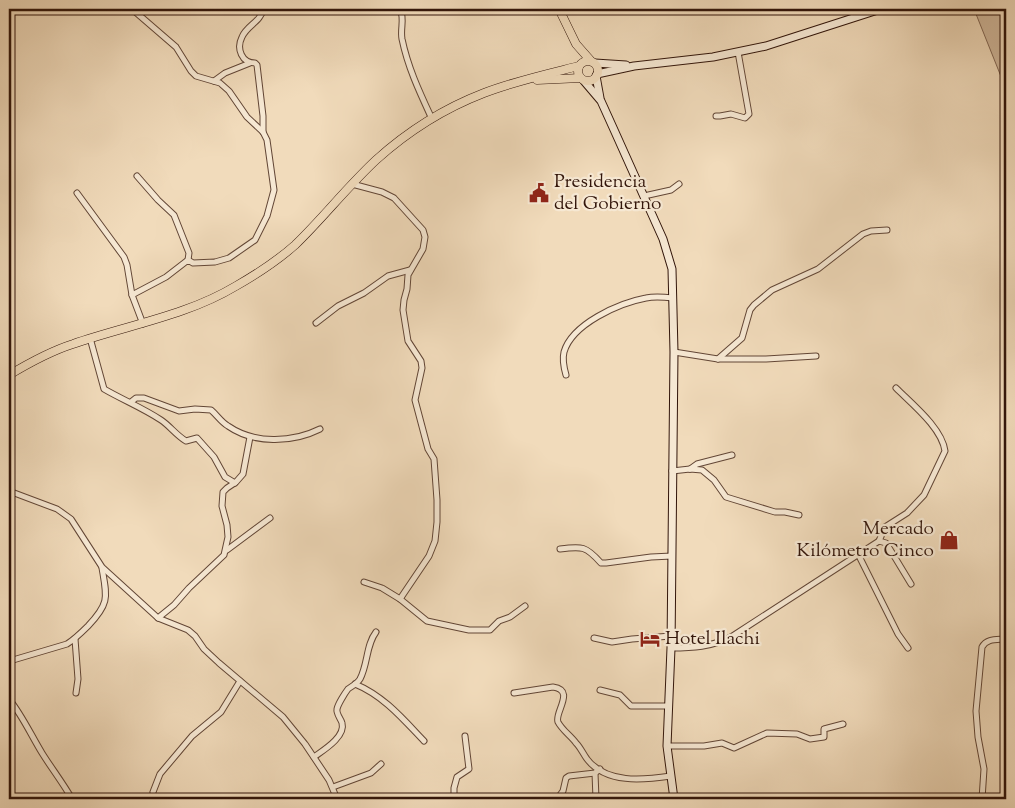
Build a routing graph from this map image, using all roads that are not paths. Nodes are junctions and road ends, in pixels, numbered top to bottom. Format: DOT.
graph roads {
  1 [pos="132,9"];
  2 [pos="263,9"];
  3 [pos="400,9"];
  4 [pos="559,9"];
  5 [pos="881,9"];
  6 [pos="576,44"];
  7 [pos="738,52"];
  8 [pos="593,62"];
  9 [pos="250,63"];
  10 [pos="579,65"];
  11 [pos="634,66"];
  12 [pos="597,75"];
  13 [pos="582,79"];
  14 [pos="214,81"];
  15 [pos="520,82"];
  16 [pos="601,101"];
  17 [pos="716,116"];
  18 [pos="432,119"];
  19 [pos="263,132"];
  20 [pos="137,176"];
  21 [pos="351,184"];
  22 [pos="679,184"];
  23 [pos="77,193"];
  24 [pos="644,196"];
  25 [pos="886,230"];
  26 [pos="188,260"];
  27 [pos="410,270"];
  28 [pos="132,295"];
  29 [pos="673,298"];
  30 [pos="316,323"];
  31 [pos="143,324"];
  32 [pos="90,338"];
  33 [pos="674,352"];
  34 [pos="816,356"];
  35 [pos="718,359"];
  36 [pos="9,375"];
  37 [pos="566,375"];
  38 [pos="896,388"];
  39 [pos="131,402"];
  40 [pos="320,429"];
  41 [pos="250,437"];
  42 [pos="732,455"];
  43 [pos="690,469"];
  44 [pos="672,471"];
  45 [pos="234,483"];
  46 [pos="9,491"];
  47 [pos="799,516"];
  48 [pos="270,518"];
  49 [pos="880,541"];
  50 [pos="560,549"];
  51 [pos="226,550"];
  52 [pos="858,554"];
  53 [pos="672,556"];
  54 [pos="102,567"];
  55 [pos="364,582"];
  56 [pos="911,584"];
  57 [pos="400,599"];
  58 [pos="525,606"];
  59 [pos="158,618"];
  60 [pos="376,632"];
  61 [pos="671,636"];
  62 [pos="594,638"];
  63 [pos="75,639"];
  64 [pos="1006,639"];
  65 [pos="671,648"];
  66 [pos="908,648"];
  67 [pos="9,663"];
  68 [pos="240,682"];
  69 [pos="355,684"];
  70 [pos="600,690"];
  71 [pos="76,693"];
  72 [pos="514,693"];
  73 [pos="9,699"];
  74 [pos="668,706"];
  75 [pos="843,724"];
  76 [pos="465,736"];
  77 [pos="424,741"];
  78 [pos="667,746"];
  79 [pos="314,757"];
  80 [pos="380,764"];
  81 [pos="597,771"];
  82 [pos="671,776"];
  83 [pos="333,787"];
  84 [pos="152,792"];
  85 [pos="72,799"];
  86 [pos="338,799"];
  87 [pos="454,799"];
  88 [pos="557,799"];
  89 [pos="596,799"];
  90 [pos="674,799"];
  91 [pos="982,799"];
  1 -- 14 [label="street"];
  2 -- 9 [label="street"];
  3 -- 18 [label="street"];
  4 -- 6 [label="main road"];
  5 -- 7 [label="main road"];
  6 -- 8 [label="main road"];
  6 -- 10 [label="main road"];
  7 -- 11 [label="main road"];
  7 -- 17 [label="street"];
  8 -- 10 [label="main road"];
  8 -- 11 [label="main road"];
  8 -- 12 [label="main road"];
  9 -- 14 [label="street"];
  9 -- 19 [label="street"];
  10 -- 13 [label="main road"];
  10 -- 15 [label="main road"];
  11 -- 12 [label="main road"];
  12 -- 13 [label="main road"];
  12 -- 16 [label="main road"];
  13 -- 15 [label="main road"];
  13 -- 16 [label="main road"];
  14 -- 19 [label="street"];
  15 -- 18 [label="main road"];
  16 -- 24 [label="main road"];
  18 -- 21 [label="main road"];
  19 -- 26 [label="street"];
  20 -- 26 [label="street"];
  21 -- 27 [label="street"];
  21 -- 31 [label="main road"];
  22 -- 24 [label="street"];
  23 -- 28 [label="street"];
  24 -- 29 [label="main road"];
  25 -- 35 [label="street"];
  26 -- 28 [label="street"];
  27 -- 30 [label="street"];
  27 -- 57 [label="street"];
  28 -- 31 [label="street"];
  29 -- 33 [label="main road"];
  29 -- 37 [label="street"];
  31 -- 32 [label="main road"];
  32 -- 36 [label="main road"];
  32 -- 39 [label="street"];
  33 -- 35 [label="street"];
  33 -- 44 [label="main road"];
  34 -- 35 [label="street"];
  38 -- 49 [label="street"];
  39 -- 41 [label="street"];
  39 -- 45 [label="street"];
  40 -- 41 [label="street"];
  41 -- 45 [label="street"];
  42 -- 43 [label="street"];
  43 -- 44 [label="street"];
  43 -- 47 [label="street"];
  44 -- 53 [label="main road"];
  45 -- 51 [label="street"];
  46 -- 54 [label="street"];
  48 -- 51 [label="street"];
  49 -- 52 [label="street"];
  49 -- 56 [label="street"];
  50 -- 53 [label="street"];
  51 -- 59 [label="street"];
  52 -- 65 [label="street"];
  52 -- 66 [label="street"];
  53 -- 61 [label="main road"];
  54 -- 59 [label="street"];
  54 -- 63 [label="street"];
  55 -- 57 [label="street"];
  57 -- 58 [label="street"];
  59 -- 68 [label="street"];
  60 -- 69 [label="street"];
  61 -- 62 [label="street"];
  61 -- 65 [label="main road"];
  63 -- 67 [label="street"];
  63 -- 71 [label="street"];
  64 -- 91 [label="street"];
  65 -- 74 [label="main road"];
  68 -- 79 [label="street"];
  68 -- 84 [label="street"];
  69 -- 77 [label="street"];
  69 -- 79 [label="street"];
  70 -- 74 [label="street"];
  72 -- 81 [label="street"];
  73 -- 85 [label="street"];
  74 -- 78 [label="main road"];
  75 -- 78 [label="street"];
  76 -- 87 [label="street"];
  78 -- 82 [label="main road"];
  79 -- 83 [label="street"];
  80 -- 83 [label="street"];
  81 -- 82 [label="street"];
  81 -- 88 [label="street"];
  81 -- 89 [label="street"];
  82 -- 90 [label="main road"];
  83 -- 86 [label="street"];
}
